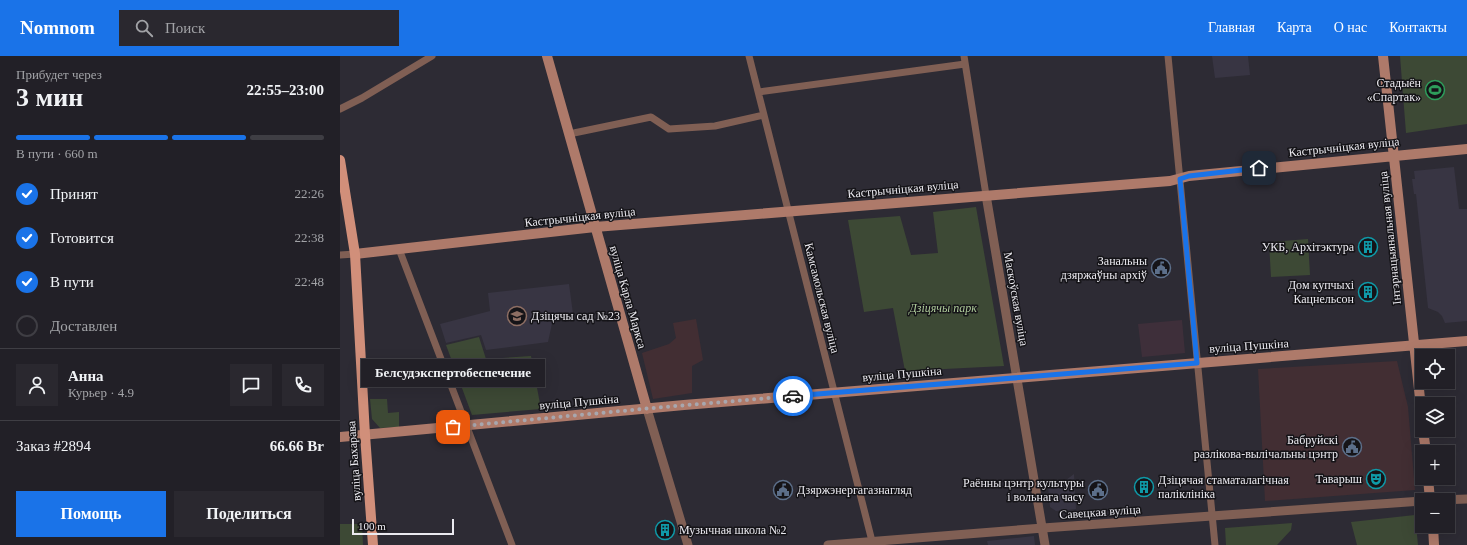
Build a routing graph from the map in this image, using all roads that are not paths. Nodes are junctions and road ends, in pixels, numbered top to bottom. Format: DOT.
graph roads {
  1 [pos="432,56"];
  2 [pos="547,56"];
  3 [pos="749,56"];
  4 [pos="964,56"];
  5 [pos="1168,56"];
  6 [pos="1383,56"];
  7 [pos="965,64"];
  8 [pos="759,92"];
  9 [pos="340,109"];
  10 [pos="764,115"];
  11 [pos="569,134"];
  12 [pos="1467,149"];
  13 [pos="1394,155"];
  14 [pos="340,160"];
  15 [pos="1180,179"];
  16 [pos="986,195"];
  17 [pos="789,212"];
  18 [pos="595,227"];
  19 [pos="399,249"];
  20 [pos="355,254"];
  21 [pos="340,255"];
  22 [pos="1467,342"];
  23 [pos="1415,346"];
  24 [pos="1197,363"];
  25 [pos="1017,378"];
  26 [pos="834,393"];
  27 [pos="1420,397"];
  28 [pos="647,408"];
  29 [pos="467,426"];
  30 [pos="365,435"];
  31 [pos="340,437"];
  32 [pos="1455,499"];
  33 [pos="1467,499"];
  34 [pos="1415,502"];
  35 [pos="1212,516"];
  36 [pos="1043,528"];
  37 [pos="1433,533"];
  38 [pos="872,543"];
  39 [pos="373,545"];
  40 [pos="512,545"];
  41 [pos="688,545"];
  42 [pos="828,545"];
  43 [pos="1046,545"];
  44 [pos="1215,545"];
  45 [pos="1434,545"];
  1 -- 9 [label="street"];
  2 -- 11 [label="main road, вуліца Карла Маркса"];
  3 -- 8 [label="street, Камсамольская вуліца"];
  4 -- 7 [label="street, Маскоўская вуліца"];
  5 -- 15 [label="street"];
  6 -- 13 [label="main road, Інтэрнацыянальная вуліца"];
  7 -- 8 [label="street"];
  7 -- 16 [label="street, Маскоўская вуліца"];
  8 -- 10 [label="street, Камсамольская вуліца"];
  10 -- 11 [label="street"];
  10 -- 17 [label="street, Камсамольская вуліца"];
  11 -- 18 [label="main road, вуліца Карла Маркса"];
  12 -- 13 [label="main road, Кастрычніцкая вуліца"];
  13 -- 15 [label="main road, Кастрычніцкая вуліца"];
  13 -- 23 [label="main road, Інтэрнацыянальная вуліца"];
  14 -- 20 [label="main road, вуліца Бахарава"];
  15 -- 16 [label="main road, Кастрычніцкая вуліца"];
  15 -- 24 [label="street"];
  16 -- 17 [label="main road, Кастрычніцкая вуліца"];
  16 -- 25 [label="street, Маскоўская вуліца"];
  17 -- 18 [label="main road, Кастрычніцкая вуліца"];
  17 -- 26 [label="street, Камсамольская вуліца"];
  18 -- 19 [label="main road, Кастрычніцкая вуліца"];
  18 -- 28 [label="main road, вуліца Карла Маркса"];
  19 -- 20 [label="main road, Кастрычніцкая вуліца"];
  19 -- 29 [label="street"];
  20 -- 21 [label="street, Кастрычніцкая вуліца"];
  20 -- 30 [label="main road, вуліца Бахарава"];
  22 -- 23 [label="main road, вуліца Пушкіна"];
  23 -- 24 [label="main road, вуліца Пушкіна"];
  23 -- 27 [label="main road, Інтэрнацыянальная вуліца"];
  24 -- 25 [label="main road, вуліца Пушкіна"];
  24 -- 35 [label="street"];
  25 -- 26 [label="main road, вуліца Пушкіна"];
  25 -- 36 [label="street, Маскоўская вуліца"];
  26 -- 28 [label="main road, вуліца Пушкіна"];
  26 -- 38 [label="street, Камсамольская вуліца"];
  28 -- 29 [label="main road, вуліца Пушкіна"];
  28 -- 41 [label="street, вуліца Карла Маркса"];
  29 -- 30 [label="main road, вуліца Пушкіна"];
  29 -- 40 [label="street"];
  30 -- 31 [label="main road, вуліца Пушкіна"];
  30 -- 39 [label="main road, вуліца Бахарава"];
  32 -- 33 [label="street"];
  34 -- 35 [label="street, Савецкая вуліца"];
  35 -- 36 [label="street, Савецкая вуліца"];
  35 -- 44 [label="street"];
  36 -- 38 [label="street, Савецкая вуліца"];
  36 -- 43 [label="street, Маскоўская вуліца"];
  37 -- 45 [label="main road"];
  38 -- 42 [label="street, Савецкая вуліца"];
}
